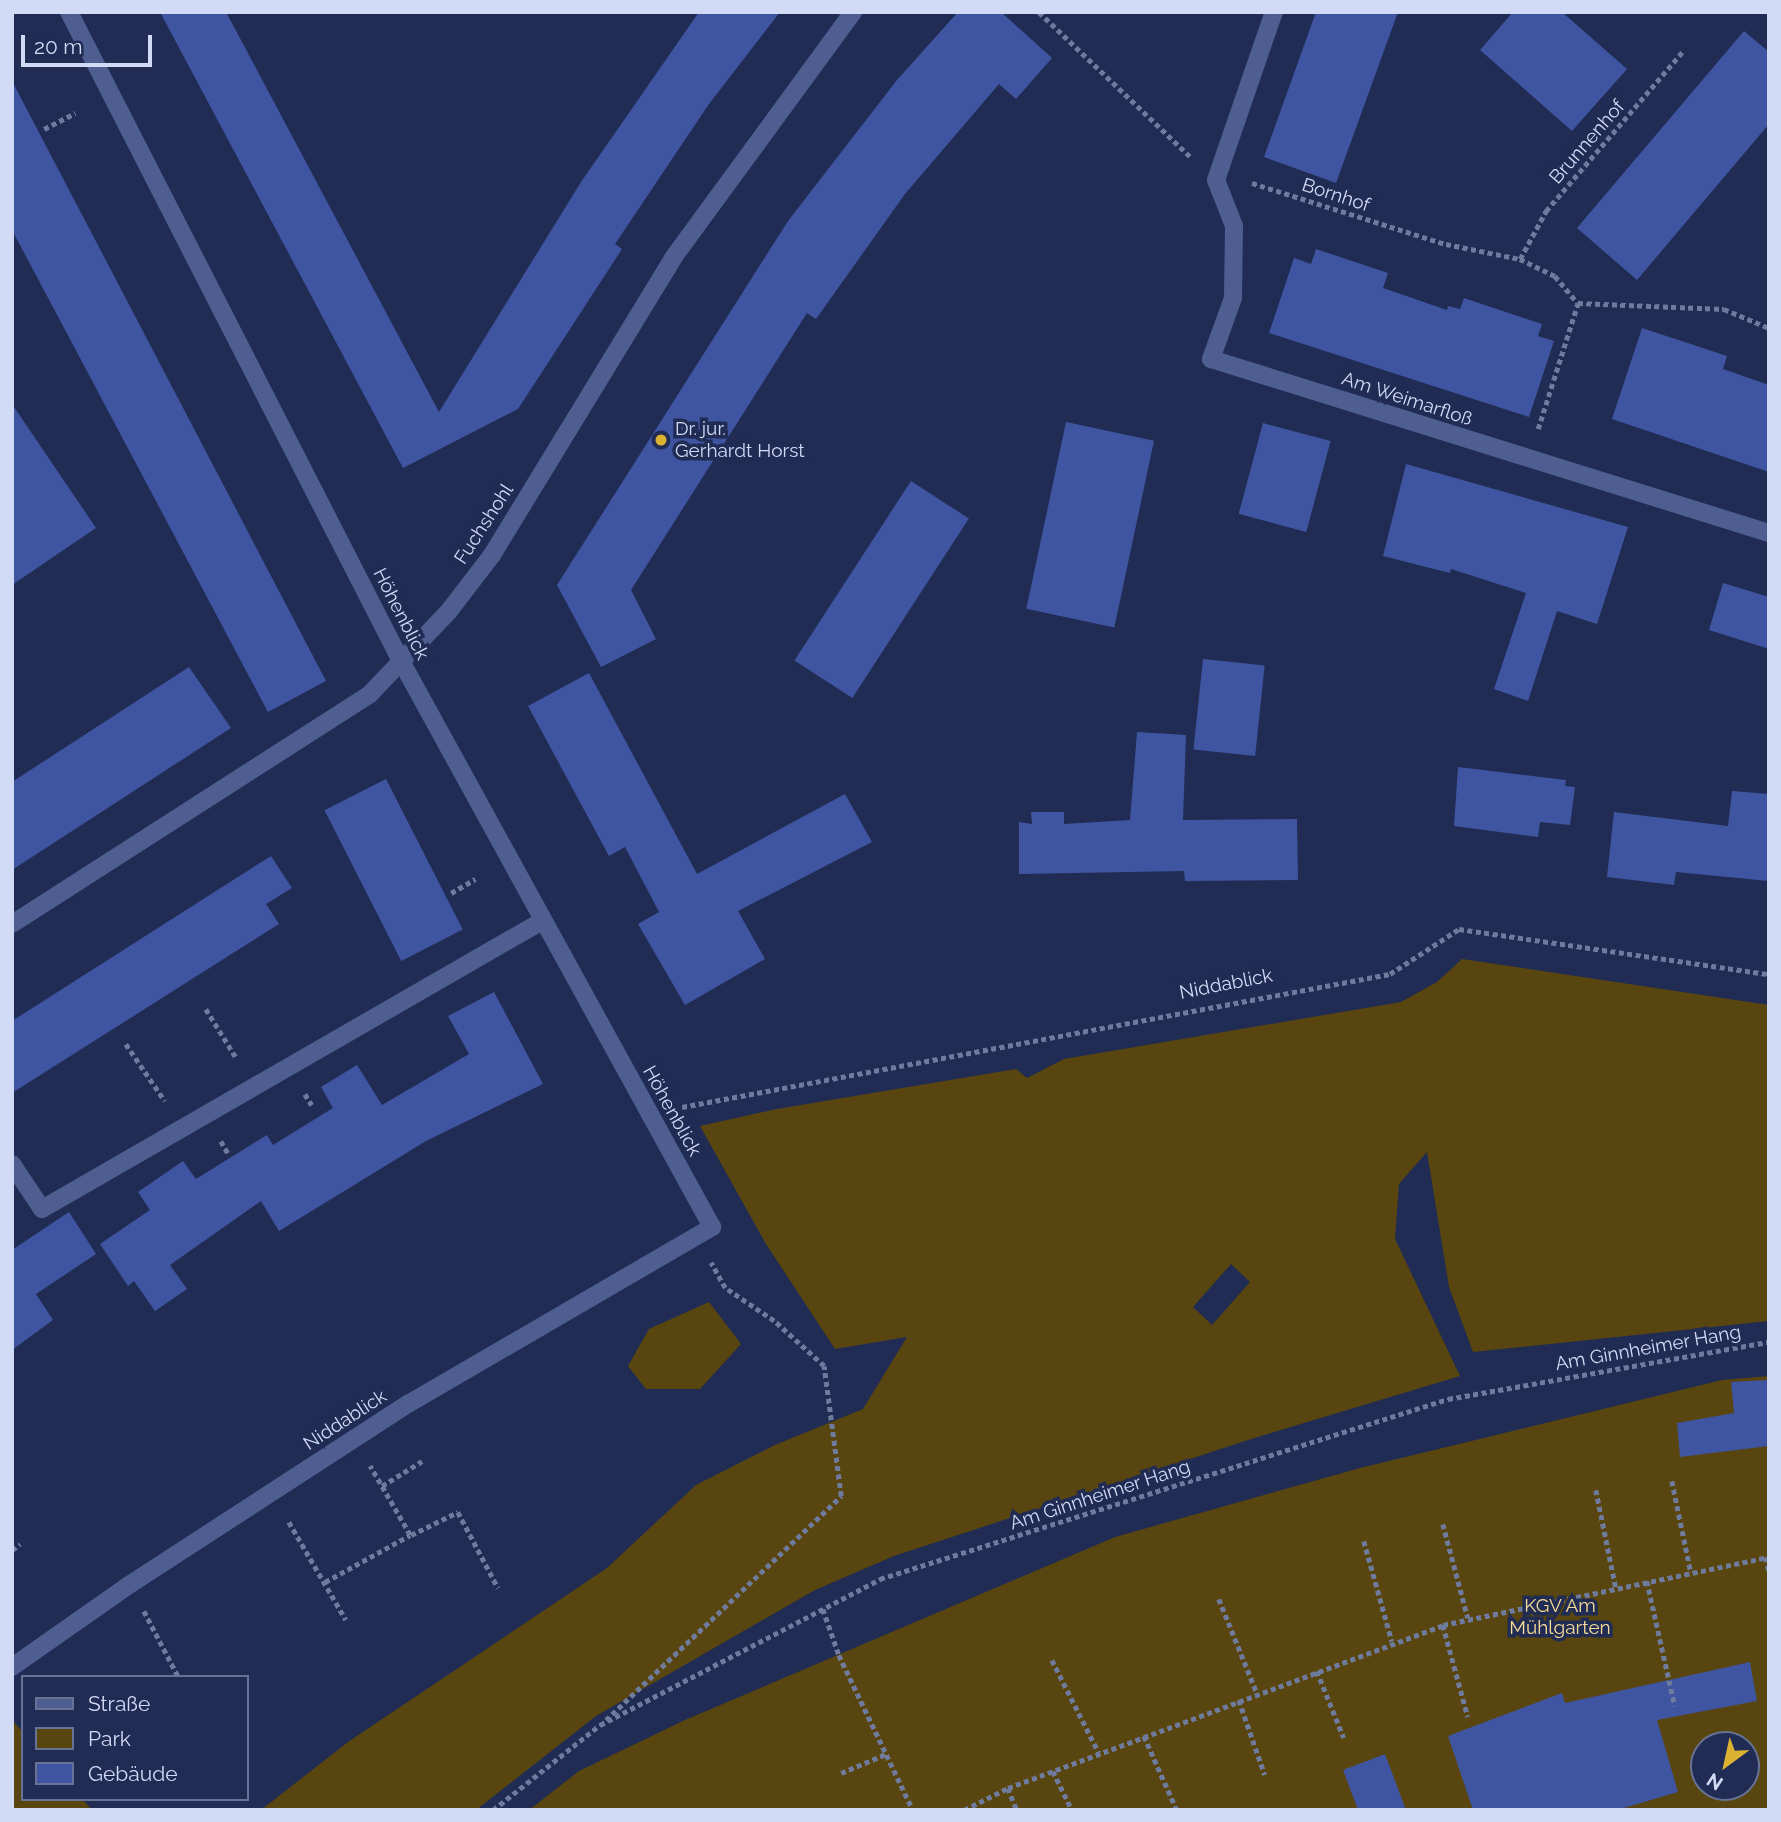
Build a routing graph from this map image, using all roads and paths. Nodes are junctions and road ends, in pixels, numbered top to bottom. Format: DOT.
graph roads {
  1 [pos="69,12"];
  2 [pos="853,12"];
  3 [pos="1039,12"];
  4 [pos="1274,12"];
  5 [pos="1684,50"];
  6 [pos="75,113"];
  7 [pos="44,129"];
  8 [pos="1216,180"];
  9 [pos="1520,259"];
  10 [pos="1578,303"];
  11 [pos="1769,328"];
  12 [pos="1528,459"];
  13 [pos="1769,533"];
  14 [pos="401,661"];
  15 [pos="475,879"];
  16 [pos="451,893"];
  17 [pos="542,921"];
  18 [pos="12,924"];
  19 [pos="1769,974"];
  20 [pos="206,1009"];
  21 [pos="126,1044"];
  22 [pos="254,1087"];
  23 [pos="681,1107"];
  24 [pos="182,1128"];
  25 [pos="12,1164"];
  26 [pos="712,1227"];
  27 [pos="1769,1342"];
  28 [pos="355,1439"];
  29 [pos="422,1461"];
  30 [pos="1672,1482"];
  31 [pos="383,1486"];
  32 [pos="1596,1490"];
  33 [pos="289,1522"];
  34 [pos="1443,1524"];
  35 [pos="410,1535"];
  36 [pos="1364,1541"];
  37 [pos="20,1544"];
  38 [pos="12,1550"];
  39 [pos="1767,1557"];
  40 [pos="1769,1571"];
  41 [pos="1690,1573"];
  42 [pos="1647,1581"];
  43 [pos="325,1582"];
  44 [pos="129,1585"];
  45 [pos="498,1588"];
  46 [pos="1616,1588"];
  47 [pos="1220,1600"];
  48 [pos="823,1609"];
  49 [pos="1468,1618"];
  50 [pos="346,1620"];
  51 [pos="1443,1625"];
  52 [pos="1392,1641"];
  53 [pos="1052,1660"];
  54 [pos="12,1667"];
  55 [pos="1317,1671"];
  56 [pos="177,1675"];
  57 [pos="1257,1693"];
  58 [pos="1239,1700"];
  59 [pos="1675,1706"];
  60 [pos="1468,1717"];
  61 [pos="600,1725"];
  62 [pos="1144,1736"];
  63 [pos="1344,1738"];
  64 [pos="1099,1753"];
  65 [pos="887,1754"];
  66 [pos="1053,1771"];
  67 [pos="841,1773"];
  68 [pos="1265,1775"];
  69 [pos="1008,1788"];
  70 [pos="493,1810"];
  71 [pos="913,1810"];
  72 [pos="964,1810"];
  73 [pos="1017,1810"];
  74 [pos="1072,1810"];
  75 [pos="1177,1810"];
  1 -- 14 [label="street, Höhenblick"];
  2 -- 14 [label="street, Fuchshohl"];
  3 -- 8 [label="path"];
  4 -- 8 [label="street"];
  5 -- 9 [label="path, Brunnenhof"];
  6 -- 7 [label="path"];
  8 -- 9 [label="path, Bornhof"];
  8 -- 12 [label="street, Am Weimarfloß"];
  9 -- 10 [label="path"];
  10 -- 11 [label="path"];
  10 -- 12 [label="path"];
  12 -- 13 [label="street, Am Weimarfloß"];
  14 -- 17 [label="street, Höhenblick"];
  14 -- 18 [label="street, Fuchshohl"];
  15 -- 16 [label="path"];
  17 -- 22 [label="street"];
  17 -- 26 [label="street, Höhenblick"];
  19 -- 23 [label="path, Niddablick"];
  20 -- 22 [label="path"];
  21 -- 24 [label="path"];
  22 -- 24 [label="street"];
  24 -- 25 [label="street"];
  26 -- 28 [label="street, Niddablick"];
  26 -- 61 [label="path"];
  27 -- 48 [label="path, Am Ginnheimer Hang"];
  28 -- 31 [label="path"];
  28 -- 44 [label="street, Niddablick"];
  29 -- 31 [label="path"];
  30 -- 41 [label="path"];
  31 -- 35 [label="path"];
  32 -- 46 [label="path"];
  33 -- 43 [label="path"];
  34 -- 49 [label="path"];
  35 -- 43 [label="path"];
  35 -- 45 [label="path"];
  36 -- 52 [label="path"];
  37 -- 38 [label="path"];
  39 -- 40 [label="path"];
  39 -- 41 [label="path"];
  41 -- 42 [label="path"];
  42 -- 46 [label="path"];
  42 -- 59 [label="path"];
  43 -- 50 [label="path"];
  44 -- 54 [label="street, Niddablick"];
  44 -- 56 [label="path"];
  46 -- 49 [label="path"];
  47 -- 57 [label="path"];
  48 -- 61 [label="path, Am Ginnheimer Hang"];
  48 -- 65 [label="path"];
  49 -- 51 [label="path"];
  51 -- 52 [label="path"];
  51 -- 60 [label="path"];
  52 -- 55 [label="path"];
  53 -- 64 [label="path"];
  55 -- 57 [label="path"];
  55 -- 63 [label="path"];
  57 -- 58 [label="path"];
  58 -- 62 [label="path"];
  58 -- 68 [label="path"];
  61 -- 70 [label="path, Am Ginnheimer Hang"];
  62 -- 64 [label="path"];
  62 -- 75 [label="path"];
  64 -- 66 [label="path"];
  65 -- 67 [label="path"];
  65 -- 71 [label="path"];
  66 -- 69 [label="path"];
  66 -- 74 [label="path"];
  69 -- 72 [label="path"];
  69 -- 73 [label="path"];
}
